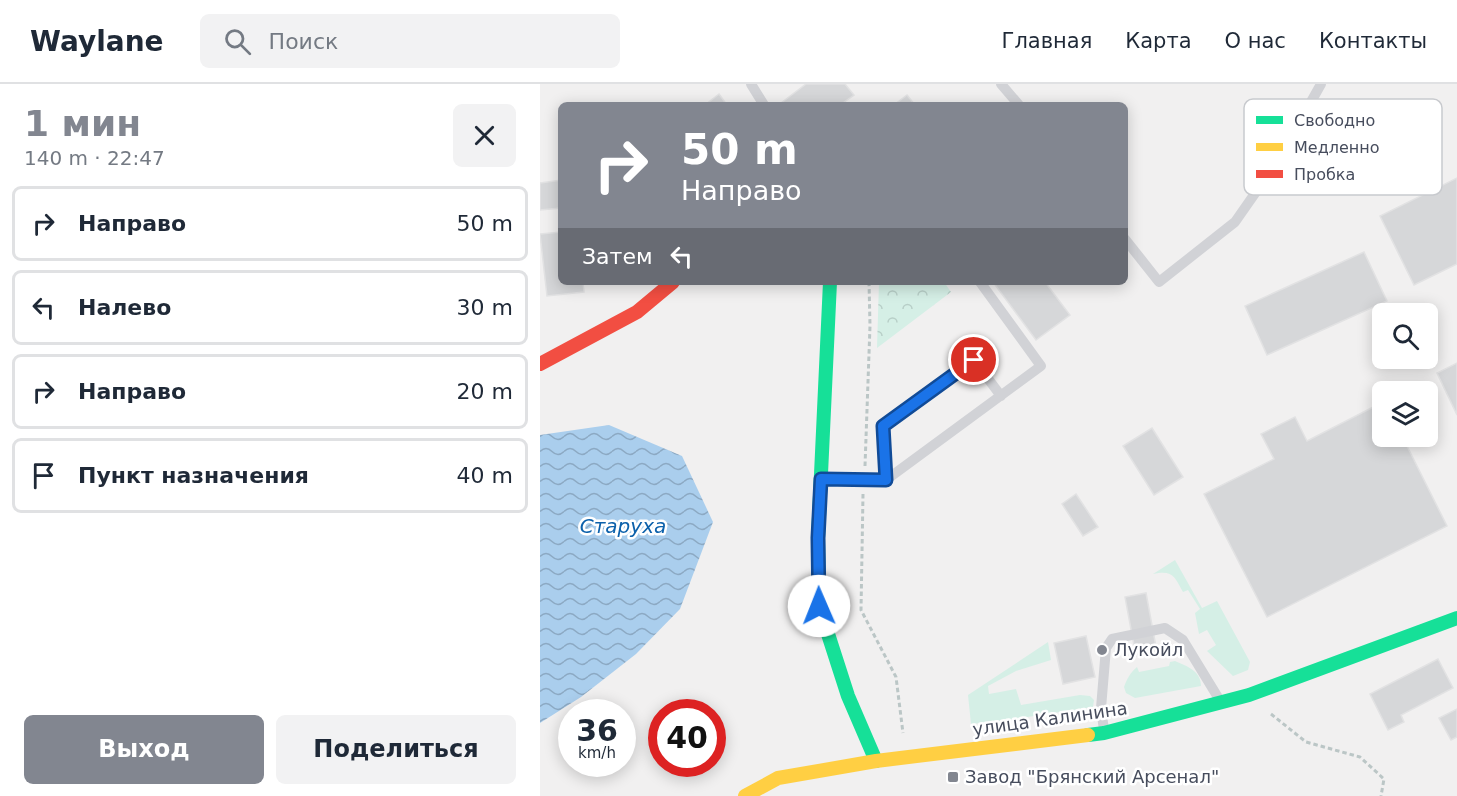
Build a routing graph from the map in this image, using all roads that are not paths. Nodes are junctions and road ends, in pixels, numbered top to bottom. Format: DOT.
graph roads {
  1 [pos="1001,84"];
  2 [pos="1321,84"];
  3 [pos="757,86"];
  4 [pos="1313,99"];
  5 [pos="763,102"];
  6 [pos="1016,102"];
  7 [pos="1254,195"];
  8 [pos="1128,243"];
  9 [pos="669,285"];
  10 [pos="830,285"];
  11 [pos="982,285"];
  12 [pos="540,364"];
  13 [pos="1000,396"];
  14 [pos="821,479"];
  15 [pos="886,480"];
  16 [pos="1457,618"];
  17 [pos="1220,702"];
  18 [pos="1104,733"];
  19 [pos="876,761"];
  20 [pos="745,796"];
  1 -- 6 [label="lane"];
  2 -- 4 [label="lane"];
  3 -- 5 [label="lane"];
  7 -- 8 [label="lane"];
  9 -- 12 [label="main road"];
  10 -- 14 [label="main road"];
  11 -- 13 [label="lane"];
  13 -- 15 [label="lane"];
  13 -- 15 [label="lane"];
  14 -- 15 [label="lane"];
  14 -- 19 [label="main road"];
  16 -- 17 [label="main road, улица Калинина"];
  17 -- 18 [label="main road, улица Калинина"];
  17 -- 18 [label="lane"];
  18 -- 19 [label="main road, улица Калинина"];
  19 -- 20 [label="main road, улица Калинина"];
}
